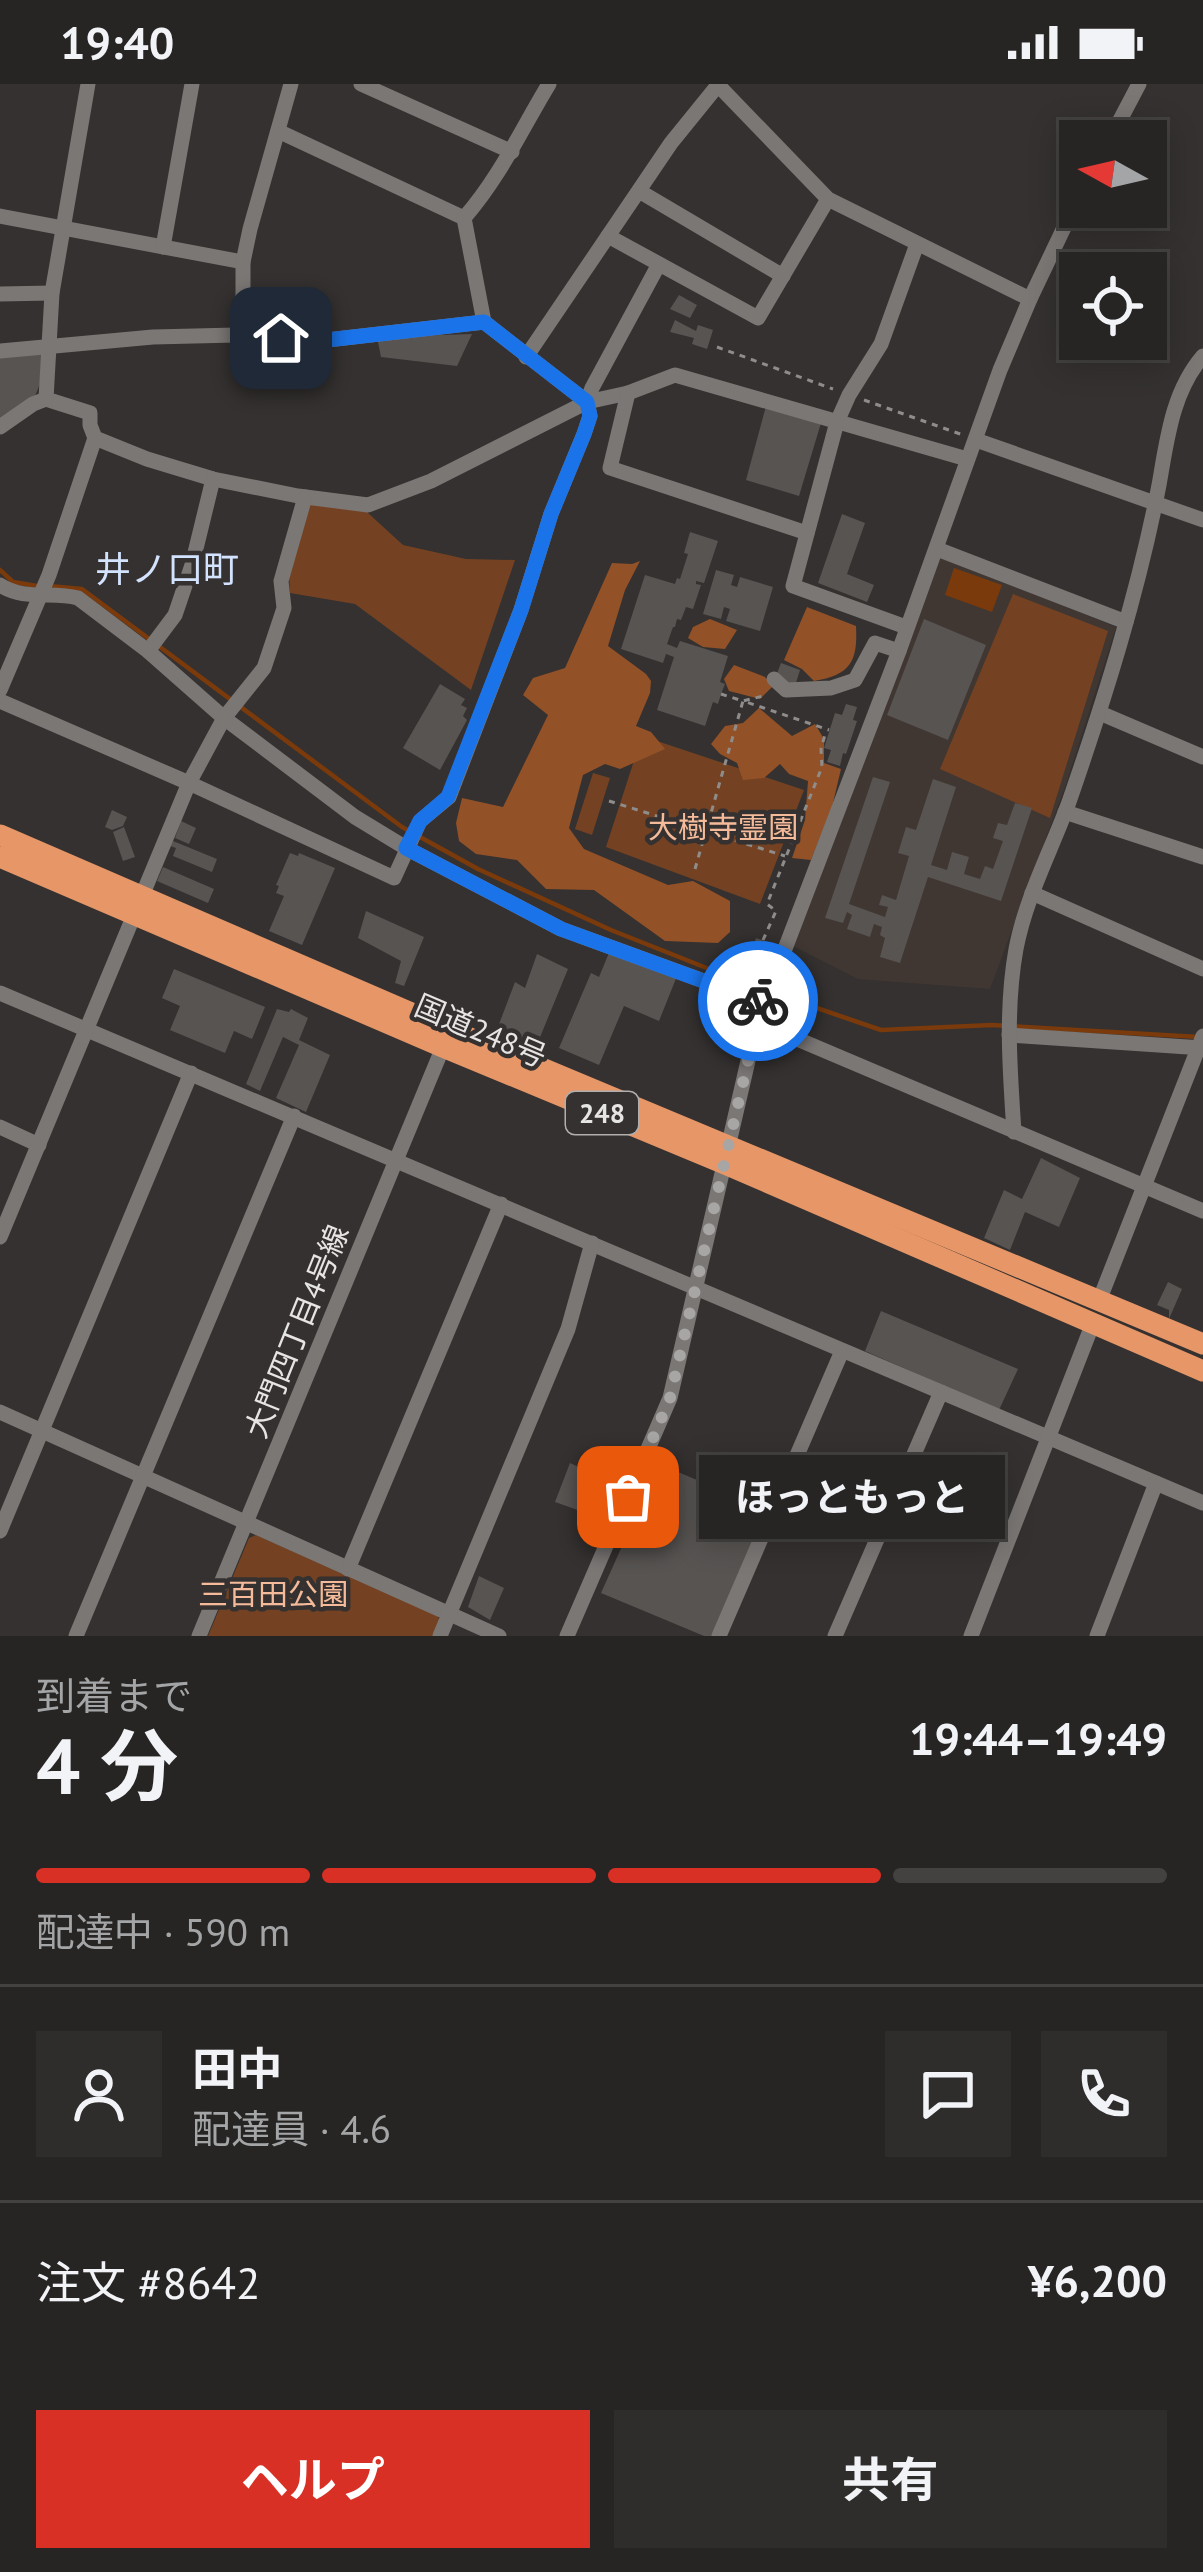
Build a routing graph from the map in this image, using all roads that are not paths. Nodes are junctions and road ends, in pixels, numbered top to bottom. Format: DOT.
graph roads {
  1 [pos="88,84"];
  2 [pos="192,84"];
  3 [pos="291,84"];
  4 [pos="361,84"];
  5 [pos="1139,84"];
  6 [pos="718,85"];
  7 [pos="543,86"];
  8 [pos="1120,120"];
  9 [pos="278,131"];
  10 [pos="512,152"];
  11 [pos="638,190"];
  12 [pos="828,200"];
  13 [pos="0,216"];
  14 [pos="464,218"];
  15 [pos="63,228"];
  16 [pos="1064,228"];
  17 [pos="608,236"];
  18 [pos="917,244"];
  19 [pos="163,247"];
  20 [pos="243,262"];
  21 [pos="659,264"];
  22 [pos="783,276"];
  23 [pos="52,293"];
  24 [pos="0,294"];
  25 [pos="1030,299"];
  26 [pos="243,308"];
  27 [pos="484,322"];
  28 [pos="51,345"];
  29 [pos="0,351"];
  30 [pos="1203,356"];
  31 [pos="526,357"];
  32 [pos="628,393"];
  33 [pos="46,399"];
  34 [pos="587,402"];
  35 [pos="837,422"];
  36 [pos="0,427"];
  37 [pos="95,439"];
  38 [pos="976,440"];
  39 [pos="967,459"];
  40 [pos="213,478"];
  41 [pos="305,497"];
  42 [pos="1155,503"];
  43 [pos="1203,520"];
  44 [pos="807,533"];
  45 [pos="937,549"];
  46 [pos="0,585"];
  47 [pos="40,596"];
  48 [pos="1126,622"];
  49 [pos="907,627"];
  50 [pos="148,651"];
  51 [pos="899,651"];
  52 [pos="780,684"];
  53 [pos="0,689"];
  54 [pos="0,701"];
  55 [pos="1100,712"];
  56 [pos="224,718"];
  57 [pos="1203,758"];
  58 [pos="189,783"];
  59 [pos="1065,812"];
  60 [pos="0,835"];
  61 [pos="406,848"];
  62 [pos="0,857"];
  63 [pos="1203,857"];
  64 [pos="1032,893"];
  65 [pos="137,904"];
  66 [pos="1203,969"];
  67 [pos="0,992"];
  68 [pos="764,1004"];
  69 [pos="757,1022"];
  70 [pos="86,1030"];
  71 [pos="1009,1035"];
  72 [pos="1202,1044"];
  73 [pos="443,1047"];
  74 [pos="191,1073"];
  75 [pos="294,1116"];
  76 [pos="0,1127"];
  77 [pos="1014,1132"];
  78 [pos="39,1145"];
  79 [pos="727,1154"];
  80 [pos="397,1160"];
  81 [pos="1146,1185"];
  82 [pos="501,1204"];
  83 [pos="1203,1211"];
  84 [pos="0,1237"];
  85 [pos="592,1243"];
  86 [pos="696,1288"];
  87 [pos="1096,1312"];
  88 [pos="1203,1344"];
  89 [pos="842,1351"];
  90 [pos="1203,1371"];
  91 [pos="941,1392"];
  92 [pos="0,1412"];
  93 [pos="41,1431"];
  94 [pos="1047,1438"];
  95 [pos="143,1476"];
  96 [pos="1156,1483"];
  97 [pos="1203,1503"];
  98 [pos="246,1523"];
  99 [pos="0,1531"];
  100 [pos="348,1569"];
  101 [pos="449,1614"];
  102 [pos="76,1636"];
  103 [pos="199,1636"];
  104 [pos="440,1636"];
  105 [pos="500,1636"];
  106 [pos="567,1636"];
  107 [pos="719,1636"];
  108 [pos="836,1636"];
  109 [pos="970,1636"];
  110 [pos="1096,1636"];
  1 -- 15 [label="street"];
  2 -- 19 [label="street"];
  3 -- 9 [label="street"];
  4 -- 10 [label="street"];
  5 -- 8 [label="street"];
  6 -- 11 [label="street"];
  6 -- 12 [label="street"];
  7 -- 10 [label="street"];
  9 -- 14 [label="street"];
  9 -- 20 [label="street"];
  10 -- 14 [label="street"];
  11 -- 17 [label="street"];
  11 -- 22 [label="street"];
  12 -- 18 [label="street"];
  12 -- 22 [label="street"];
  13 -- 15 [label="street"];
  14 -- 27 [label="street"];
  15 -- 19 [label="street"];
  15 -- 23 [label="street"];
  16 -- 25 [label="street"];
  17 -- 21 [label="street"];
  17 -- 31 [label="street"];
  18 -- 25 [label="street"];
  18 -- 35 [label="street"];
  19 -- 20 [label="street"];
  20 -- 26 [label="street"];
  21 -- 22 [label="street"];
  21 -- 34 [label="street"];
  23 -- 24 [label="street"];
  23 -- 28 [label="street"];
  25 -- 38 [label="street"];
  27 -- 28 [label="street"];
  27 -- 31 [label="street"];
  28 -- 29 [label="street"];
  28 -- 33 [label="street"];
  30 -- 42 [label="street"];
  31 -- 34 [label="street"];
  32 -- 34 [label="street"];
  32 -- 35 [label="street"];
  32 -- 44 [label="street"];
  33 -- 36 [label="street"];
  33 -- 37 [label="street"];
  34 -- 41 [label="street"];
  34 -- 61 [label="street"];
  35 -- 39 [label="street"];
  35 -- 44 [label="street"];
  37 -- 40 [label="street"];
  37 -- 47 [label="street"];
  38 -- 39 [label="street"];
  38 -- 42 [label="street"];
  39 -- 45 [label="street"];
  40 -- 41 [label="street"];
  40 -- 50 [label="street"];
  41 -- 56 [label="street"];
  42 -- 43 [label="street"];
  42 -- 48 [label="street"];
  44 -- 49 [label="street"];
  45 -- 48 [label="street"];
  45 -- 49 [label="street"];
  46 -- 47 [label="street"];
  47 -- 50 [label="street"];
  47 -- 53 [label="street"];
  48 -- 55 [label="street"];
  49 -- 51 [label="street"];
  50 -- 56 [label="street"];
  51 -- 52 [label="street"];
  51 -- 68 [label="street"];
  54 -- 58 [label="street"];
  55 -- 57 [label="street"];
  55 -- 59 [label="street"];
  56 -- 58 [label="street"];
  56 -- 61 [label="street"];
  58 -- 61 [label="street"];
  58 -- 65 [label="street"];
  59 -- 63 [label="street"];
  59 -- 64 [label="street"];
  60 -- 65 [label="highway, 国道248号 / 248"];
  61 -- 68 [label="street"];
  62 -- 65 [label="highway, 国道248号 / 248"];
  64 -- 66 [label="street"];
  64 -- 71 [label="street"];
  65 -- 70 [label="street"];
  65 -- 73 [label="highway, 国道248号 / 248"];
  65 -- 79 [label="highway, 国道248号 / 248"];
  67 -- 70 [label="street"];
  68 -- 69 [label="street"];
  69 -- 77 [label="street"];
  69 -- 79 [label="street"];
  70 -- 74 [label="street"];
  70 -- 78 [label="street"];
  71 -- 72 [label="street"];
  71 -- 77 [label="street"];
  72 -- 81 [label="street"];
  73 -- 79 [label="highway, 国道248号 / 248"];
  73 -- 80 [label="street, 大門四丁目4号線"];
  74 -- 75 [label="street"];
  74 -- 93 [label="street"];
  75 -- 80 [label="street"];
  75 -- 95 [label="street"];
  76 -- 78 [label="street"];
  77 -- 81 [label="street"];
  78 -- 84 [label="street"];
  79 -- 86 [label="street"];
  79 -- 87 [label="highway, 国道248号 / 248"];
  80 -- 82 [label="street"];
  80 -- 98 [label="street, 大門四丁目4号線"];
  81 -- 83 [label="street"];
  81 -- 87 [label="street"];
  82 -- 85 [label="street"];
  82 -- 100 [label="street"];
  85 -- 86 [label="street"];
  85 -- 101 [label="street"];
  86 -- 89 [label="street"];
  86 -- 106 [label="street"];
  87 -- 88 [label="highway, 国道248号 / 248"];
  87 -- 90 [label="highway, 国道248号 / 248"];
  87 -- 94 [label="street"];
  89 -- 91 [label="street"];
  89 -- 107 [label="street"];
  91 -- 94 [label="street"];
  91 -- 108 [label="street"];
  92 -- 93 [label="street"];
  93 -- 95 [label="street"];
  93 -- 99 [label="street"];
  94 -- 96 [label="street"];
  94 -- 109 [label="street"];
  95 -- 98 [label="street"];
  95 -- 102 [label="street"];
  96 -- 97 [label="street"];
  96 -- 110 [label="street"];
  98 -- 100 [label="street"];
  98 -- 103 [label="street, 大門四丁目4号線"];
  100 -- 101 [label="street"];
  101 -- 104 [label="street"];
  101 -- 105 [label="street"];
}
